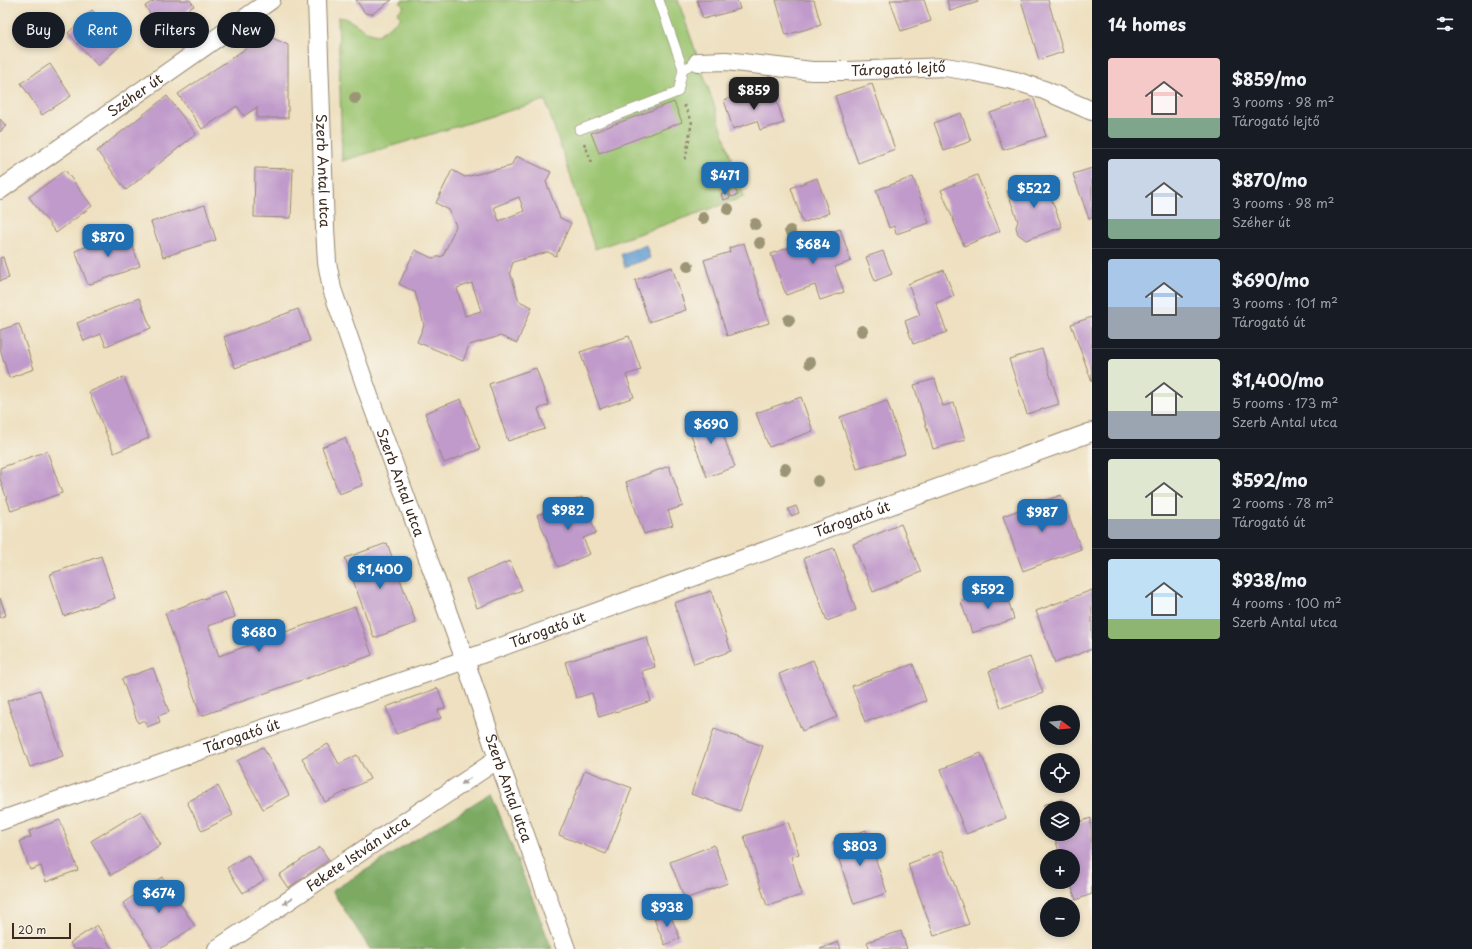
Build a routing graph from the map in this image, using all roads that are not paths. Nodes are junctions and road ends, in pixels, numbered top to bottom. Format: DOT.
graph roads {
  1 [pos="271,0"];
  2 [pos="317,0"];
  3 [pos="659,0"];
  4 [pos="690,65"];
  5 [pos="1092,111"];
  6 [pos="579,130"];
  7 [pos="0,190"];
  8 [pos="1092,432"];
  9 [pos="465,660"];
  10 [pos="498,759"];
  11 [pos="0,821"];
  12 [pos="217,949"];
  13 [pos="566,949"];
  1 -- 7 [label="street, Széher út"];
  2 -- 9 [label="street, Szerb Antal utca"];
  3 -- 4 [label="lane"];
  4 -- 5 [label="street, Tárogató lejtő"];
  4 -- 6 [label="lane"];
  8 -- 9 [label="street, Tárogató út"];
  9 -- 10 [label="street, Szerb Antal utca"];
  9 -- 11 [label="street, Tárogató út"];
  10 -- 12 [label="street, Fekete István utca, one-way"];
  10 -- 13 [label="street, Szerb Antal utca"];
}
